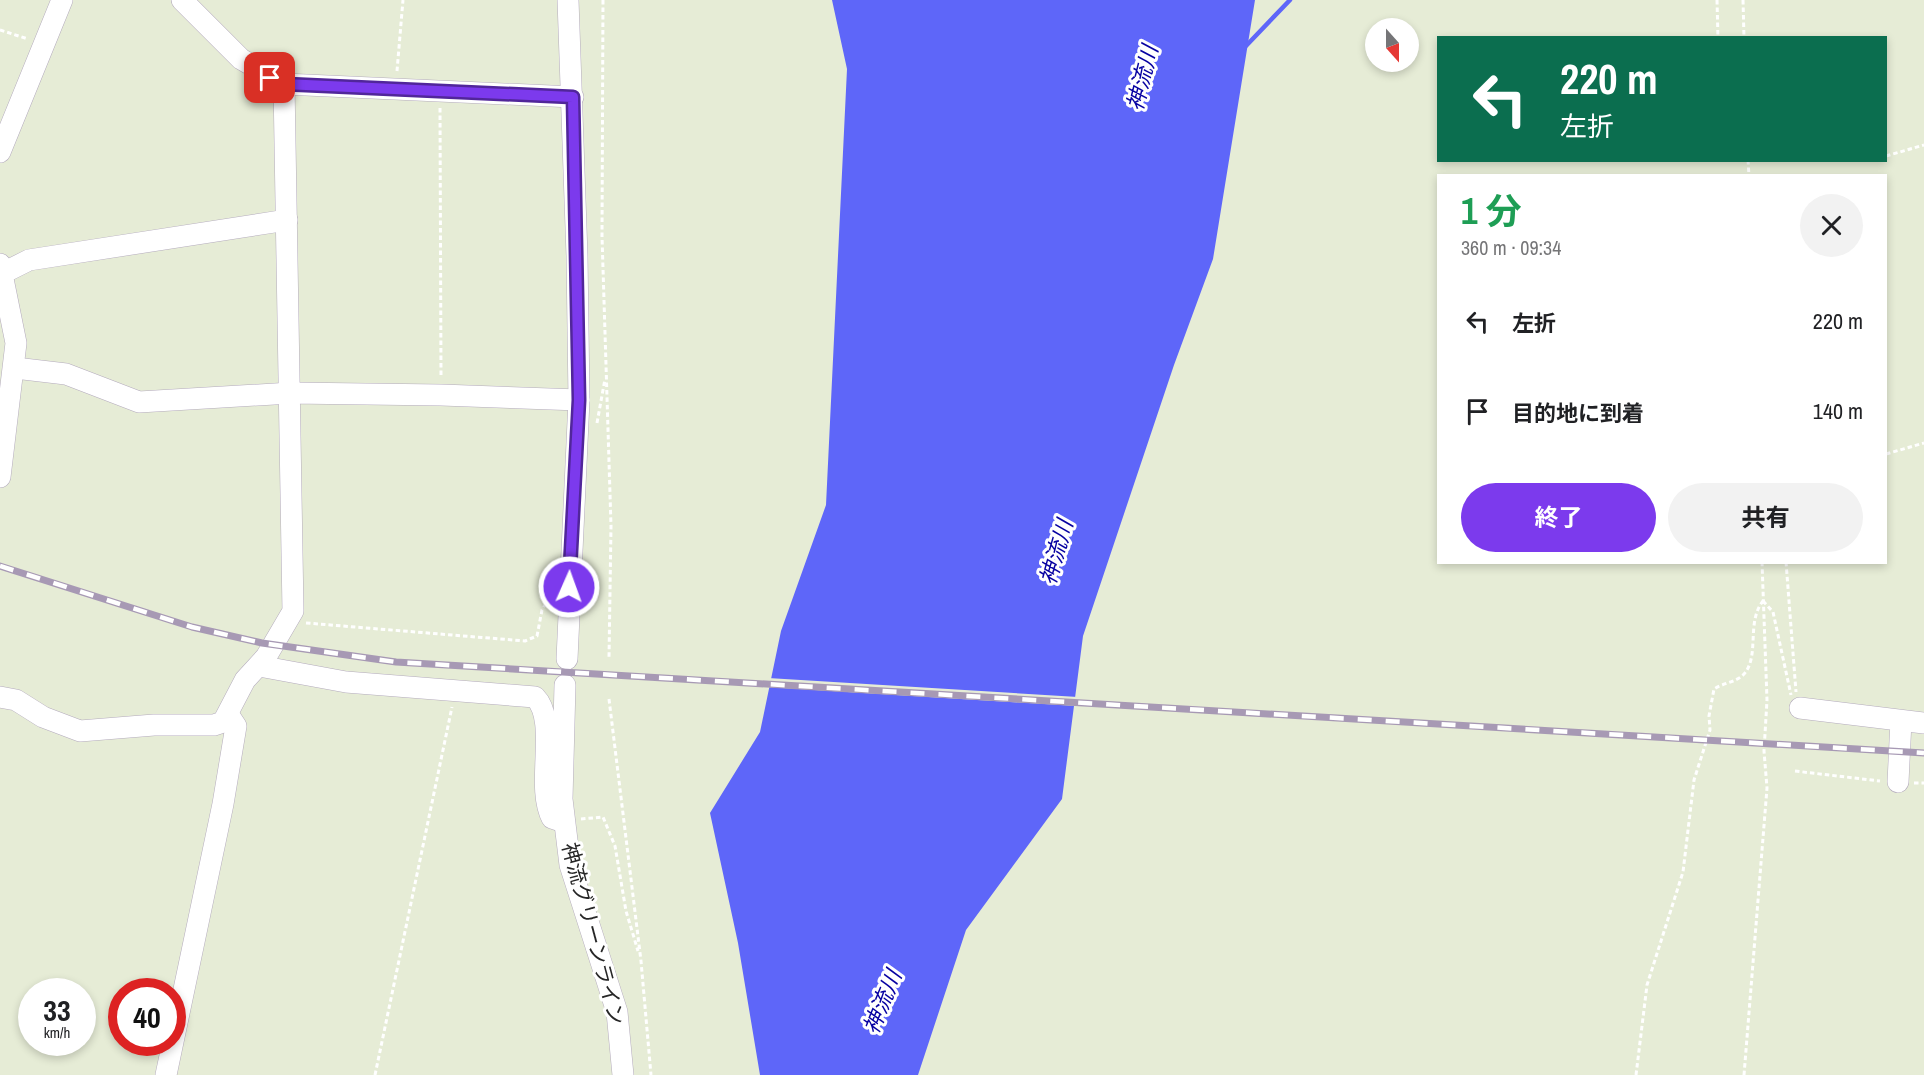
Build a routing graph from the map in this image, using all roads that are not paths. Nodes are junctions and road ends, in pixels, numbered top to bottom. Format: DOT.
graph roads {
  1 [pos="62,0"];
  2 [pos="182,0"];
  3 [pos="568,0"];
  4 [pos="284,84"];
  5 [pos="573,97"];
  6 [pos="0,152"];
  7 [pos="287,220"];
  8 [pos="1,269"];
  9 [pos="15,368"];
  10 [pos="291,393"];
  11 [pos="579,400"];
  12 [pos="0,477"];
  13 [pos="567,659"];
  14 [pos="259,666"];
  15 [pos="566,685"];
  16 [pos="0,698"];
  17 [pos="1800,708"];
  18 [pos="228,714"];
  19 [pos="1901,721"];
  20 [pos="1924,723"];
  21 [pos="1898,782"];
  22 [pos="564,822"];
  23 [pos="166,1075"];
  24 [pos="623,1075"];
  1 -- 6 [label="street"];
  2 -- 4 [label="street"];
  3 -- 5 [label="street"];
  4 -- 5 [label="street"];
  4 -- 7 [label="street"];
  5 -- 11 [label="street"];
  7 -- 8 [label="street"];
  7 -- 10 [label="street"];
  8 -- 9 [label="street"];
  9 -- 10 [label="street"];
  9 -- 12 [label="street"];
  10 -- 11 [label="street"];
  10 -- 14 [label="street"];
  11 -- 13 [label="street"];
  14 -- 18 [label="street"];
  14 -- 22 [label="street"];
  15 -- 22 [label="street, 神流グリーンライン"];
  16 -- 18 [label="street"];
  17 -- 19 [label="street"];
  18 -- 23 [label="street"];
  19 -- 20 [label="street"];
  19 -- 21 [label="street"];
  22 -- 24 [label="street, 神流グリーンライン"];
}
